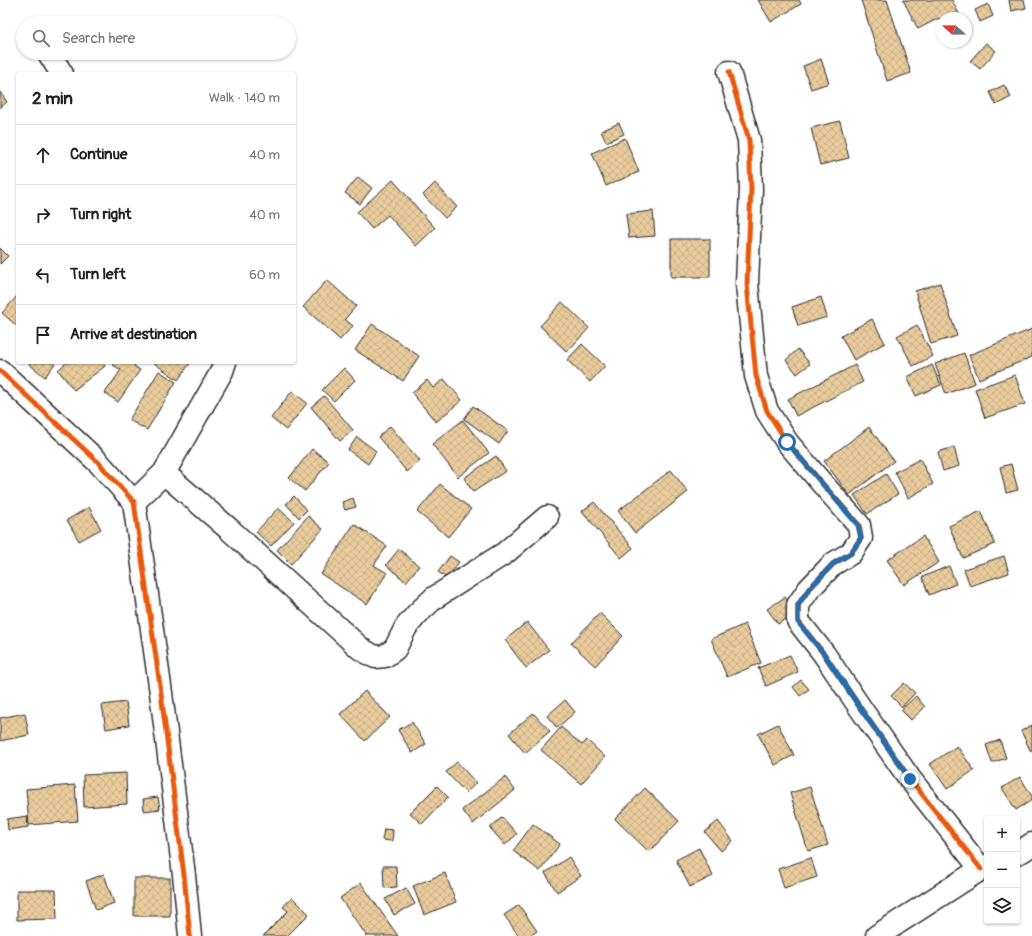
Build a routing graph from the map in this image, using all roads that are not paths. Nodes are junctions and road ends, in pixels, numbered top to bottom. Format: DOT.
graph roads {
  1 [pos="53,60"];
  2 [pos="61,72"];
  3 [pos="729,72"];
  4 [pos="224,364"];
  5 [pos="0,370"];
  6 [pos="164,473"];
  7 [pos="134,502"];
  8 [pos="548,518"];
  9 [pos="1032,844"];
  10 [pos="1020,852"];
  11 [pos="984,867"];
  12 [pos="190,936"];
  13 [pos="877,936"];
  1 -- 2 [label="street"];
  3 -- 11 [label="street"];
  4 -- 6 [label="street"];
  5 -- 7 [label="street"];
  6 -- 7 [label="street"];
  6 -- 8 [label="street"];
  7 -- 12 [label="street"];
  9 -- 10 [label="street"];
  11 -- 13 [label="street"];
}
